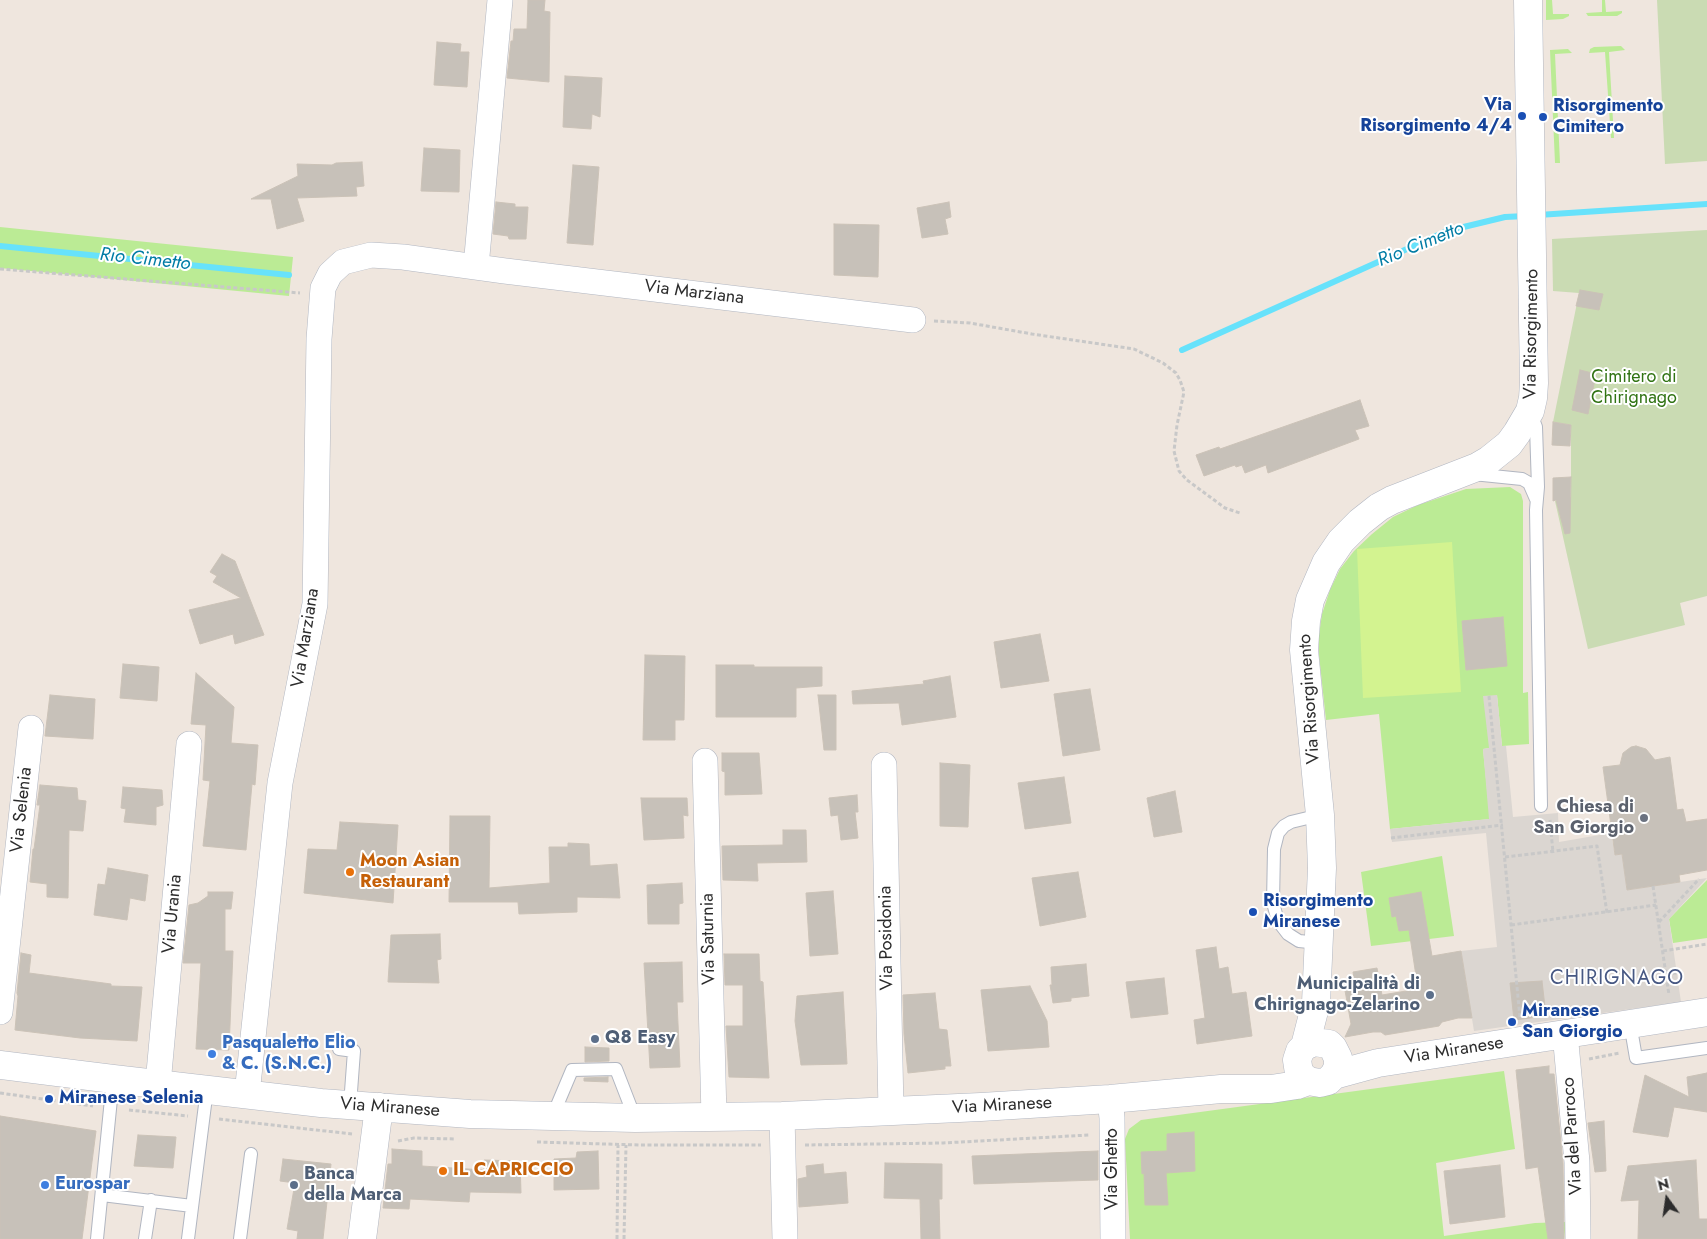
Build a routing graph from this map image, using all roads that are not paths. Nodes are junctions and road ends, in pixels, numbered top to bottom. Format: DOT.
graph roads {
  1 [pos="500,0"];
  2 [pos="1528,0"];
  3 [pos="476,267"];
  4 [pos="913,320"];
  5 [pos="1530,411"];
  6 [pos="1461,474"];
  7 [pos="1536,501"];
  8 [pos="31,728"];
  9 [pos="189,744"];
  10 [pos="705,761"];
  11 [pos="884,765"];
  12 [pos="1545,810"];
  13 [pos="1320,815"];
  14 [pos="1319,943"];
  15 [pos="0,1012"];
  16 [pos="1707,1012"];
  17 [pos="1630,1023"];
  18 [pos="1565,1033"];
  19 [pos="1707,1048"];
  20 [pos="339,1049"];
  21 [pos="1318,1060"];
  22 [pos="0,1065"];
  23 [pos="113,1080"];
  24 [pos="158,1084"];
  25 [pos="207,1089"];
  26 [pos="247,1094"];
  27 [pos="1110,1099"];
  28 [pos="350,1105"];
  29 [pos="379,1107"];
  30 [pos="891,1111"];
  31 [pos="553,1116"];
  32 [pos="782,1116"];
  33 [pos="714,1117"];
  34 [pos="635,1118"];
  35 [pos="251,1154"];
  36 [pos="102,1195"];
  37 [pos="151,1200"];
  38 [pos="192,1206"];
  39 [pos="97,1239"];
  40 [pos="145,1239"];
  41 [pos="188,1239"];
  42 [pos="240,1239"];
  43 [pos="362,1239"];
  44 [pos="785,1239"];
  45 [pos="1113,1239"];
  46 [pos="1578,1239"];
  1 -- 3 [label="street"];
  2 -- 5 [label="street, Via Risorgimento"];
  3 -- 4 [label="street, Via Marziana"];
  3 -- 26 [label="street, Via Marziana"];
  5 -- 6 [label="street, Via Risorgimento"];
  5 -- 7 [label="lane"];
  6 -- 7 [label="lane"];
  6 -- 13 [label="street, Via Risorgimento"];
  7 -- 12 [label="lane"];
  8 -- 15 [label="street, Via Selenia"];
  9 -- 24 [label="street, Via Urania"];
  10 -- 33 [label="street, Via Saturnia"];
  11 -- 30 [label="street, Via Posidonia"];
  13 -- 14 [label="street, Via Risorgimento"];
  13 -- 14 [label="lane"];
  14 -- 21 [label="street, Via Risorgimento"];
  16 -- 17 [label="street, Via Miranese"];
  17 -- 18 [label="street, Via Miranese"];
  17 -- 19 [label="lane"];
  18 -- 21 [label="street, Via Miranese"];
  18 -- 46 [label="street, Via del Parroco"];
  20 -- 28 [label="lane"];
  21 -- 27 [label="street, Via Miranese"];
  22 -- 23 [label="street, Via Miranese"];
  23 -- 24 [label="street, Via Miranese"];
  23 -- 36 [label="lane"];
  24 -- 25 [label="street, Via Miranese"];
  25 -- 26 [label="street, Via Miranese"];
  25 -- 38 [label="lane"];
  26 -- 28 [label="street, Via Miranese"];
  27 -- 30 [label="street, Via Miranese"];
  27 -- 45 [label="street, Via Ghetto"];
  28 -- 29 [label="street, Via Miranese"];
  29 -- 31 [label="street, Via Miranese"];
  29 -- 43 [label="street"];
  30 -- 32 [label="street, Via Miranese"];
  31 -- 34 [label="street, Via Miranese"];
  31 -- 34 [label="lane"];
  32 -- 33 [label="street, Via Miranese"];
  32 -- 44 [label="street"];
  33 -- 34 [label="street, Via Miranese"];
  35 -- 42 [label="lane"];
  36 -- 37 [label="lane"];
  36 -- 39 [label="lane"];
  37 -- 38 [label="lane"];
  37 -- 40 [label="lane"];
  38 -- 41 [label="lane"];
}
